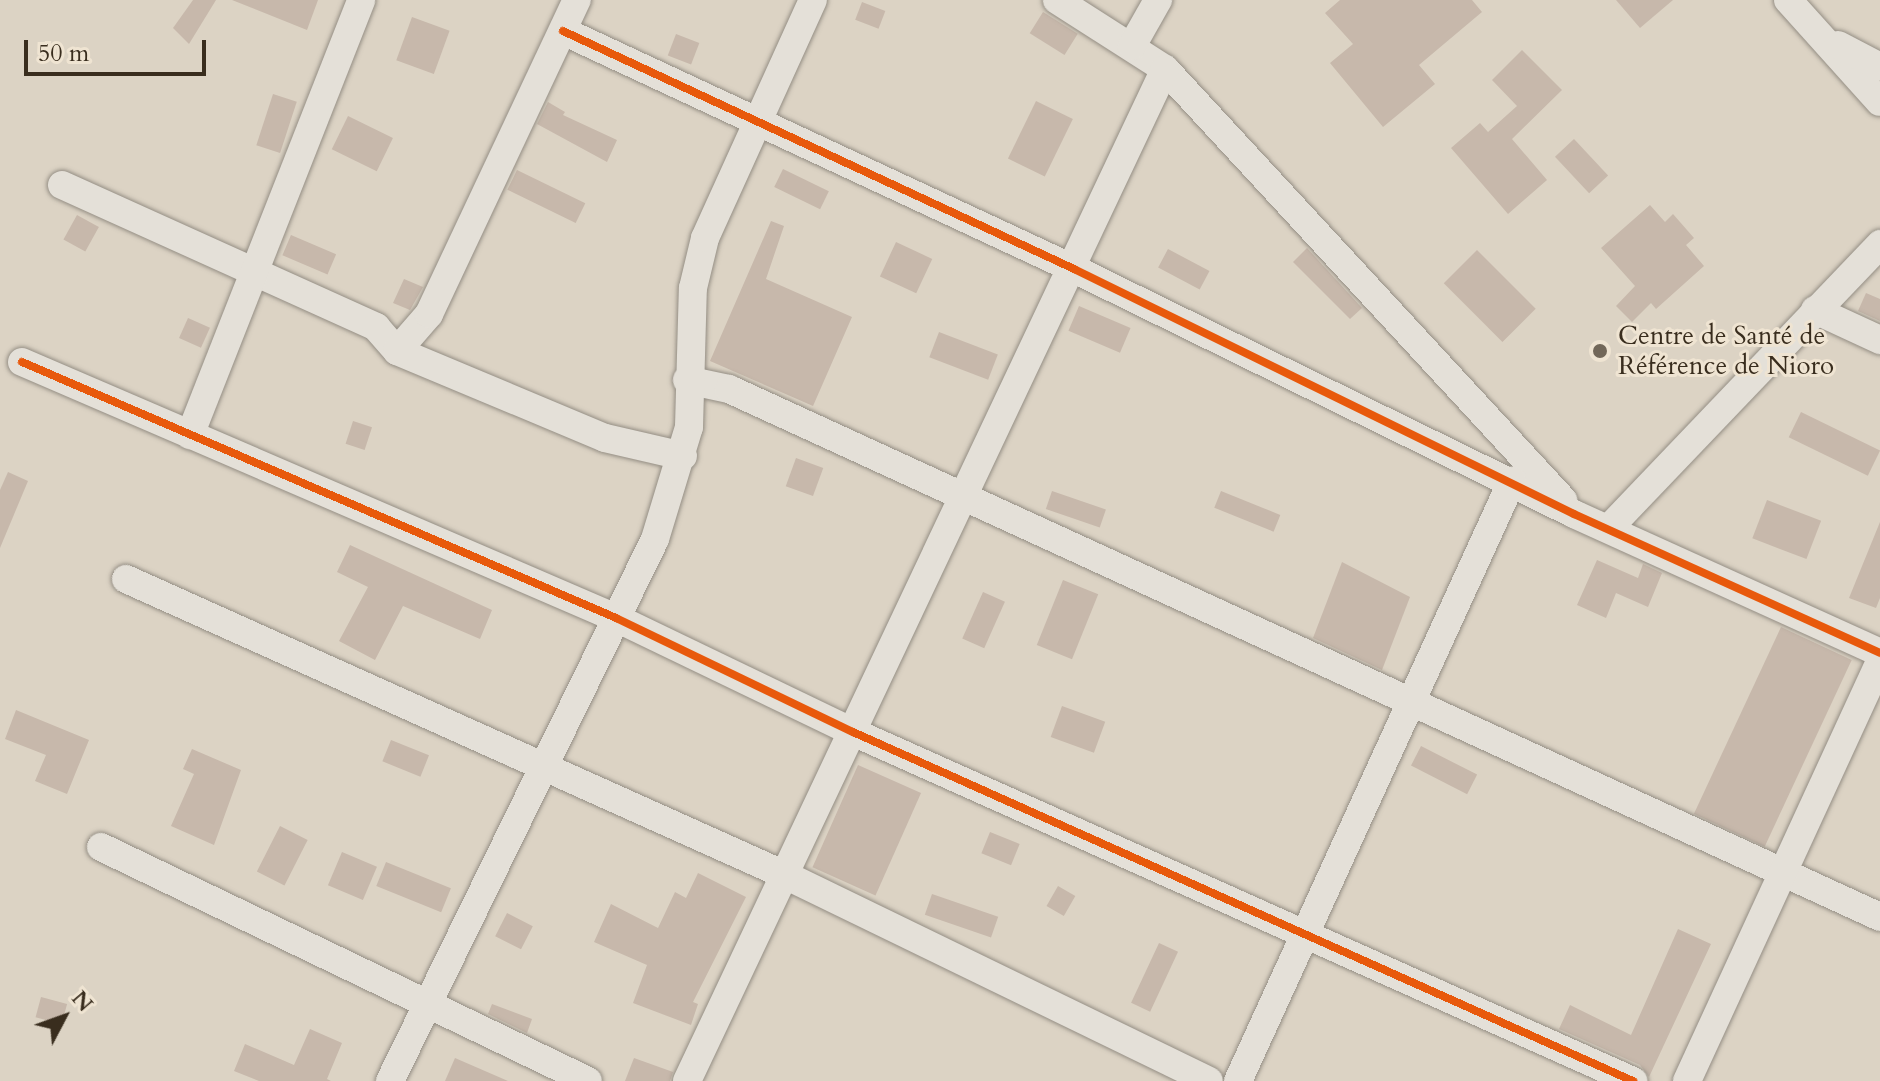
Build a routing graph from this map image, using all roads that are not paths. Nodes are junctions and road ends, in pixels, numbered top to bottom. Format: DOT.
graph roads {
  1 [pos="361,0"];
  2 [pos="577,0"];
  3 [pos="813,0"];
  4 [pos="1057,0"];
  5 [pos="1158,0"];
  6 [pos="1788,0"];
  7 [pos="563,31"];
  8 [pos="1820,36"];
  9 [pos="1132,46"];
  10 [pos="1880,67"];
  11 [pos="1165,69"];
  12 [pos="1880,102"];
  13 [pos="760,122"];
  14 [pos="62,185"];
  15 [pos="1880,244"];
  16 [pos="1074,269"];
  17 [pos="251,274"];
  18 [pos="1815,310"];
  19 [pos="1880,340"];
  20 [pos="397,351"];
  21 [pos="22,362"];
  22 [pos="687,380"];
  23 [pos="190,435"];
  24 [pos="683,456"];
  25 [pos="1512,481"];
  26 [pos="965,497"];
  27 [pos="1574,514"];
  28 [pos="1609,528"];
  29 [pos="126,579"];
  30 [pos="616,618"];
  31 [pos="1880,653"];
  32 [pos="1880,661"];
  33 [pos="1414,703"];
  34 [pos="853,732"];
  35 [pos="543,767"];
  36 [pos="101,847"];
  37 [pos="1783,873"];
  38 [pos="785,875"];
  39 [pos="1880,917"];
  40 [pos="1306,934"];
  41 [pos="425,1006"];
  42 [pos="390,1081"];
  43 [pos="588,1081"];
  44 [pos="687,1081"];
  45 [pos="1209,1081"];
  46 [pos="1238,1081"];
  47 [pos="1633,1081"];
  48 [pos="1687,1081"];
  1 -- 17 [label="street"];
  2 -- 7 [label="street"];
  3 -- 13 [label="street"];
  4 -- 9 [label="street"];
  5 -- 9 [label="street"];
  6 -- 8 [label="street"];
  7 -- 13 [label="street"];
  7 -- 20 [label="street"];
  8 -- 10 [label="street"];
  8 -- 12 [label="street"];
  9 -- 11 [label="street"];
  11 -- 16 [label="street"];
  11 -- 27 [label="street"];
  13 -- 16 [label="street"];
  13 -- 22 [label="street"];
  14 -- 17 [label="street"];
  15 -- 18 [label="street"];
  16 -- 25 [label="street"];
  16 -- 26 [label="street"];
  17 -- 20 [label="street"];
  17 -- 23 [label="street"];
  18 -- 19 [label="street"];
  18 -- 28 [label="street"];
  20 -- 24 [label="street"];
  21 -- 23 [label="street"];
  22 -- 24 [label="street"];
  22 -- 26 [label="street"];
  23 -- 30 [label="street"];
  24 -- 30 [label="street"];
  25 -- 27 [label="street"];
  25 -- 33 [label="street"];
  26 -- 33 [label="street"];
  26 -- 34 [label="street"];
  27 -- 28 [label="street"];
  28 -- 31 [label="street"];
  29 -- 35 [label="street"];
  30 -- 34 [label="street"];
  30 -- 35 [label="street"];
  32 -- 37 [label="street"];
  33 -- 37 [label="street"];
  33 -- 40 [label="street"];
  34 -- 38 [label="street"];
  34 -- 40 [label="street"];
  35 -- 38 [label="street"];
  35 -- 41 [label="street"];
  36 -- 41 [label="street"];
  37 -- 39 [label="street"];
  37 -- 48 [label="street"];
  38 -- 44 [label="street"];
  38 -- 45 [label="street"];
  40 -- 46 [label="street"];
  40 -- 47 [label="street"];
  41 -- 42 [label="street"];
  41 -- 43 [label="street"];
}
